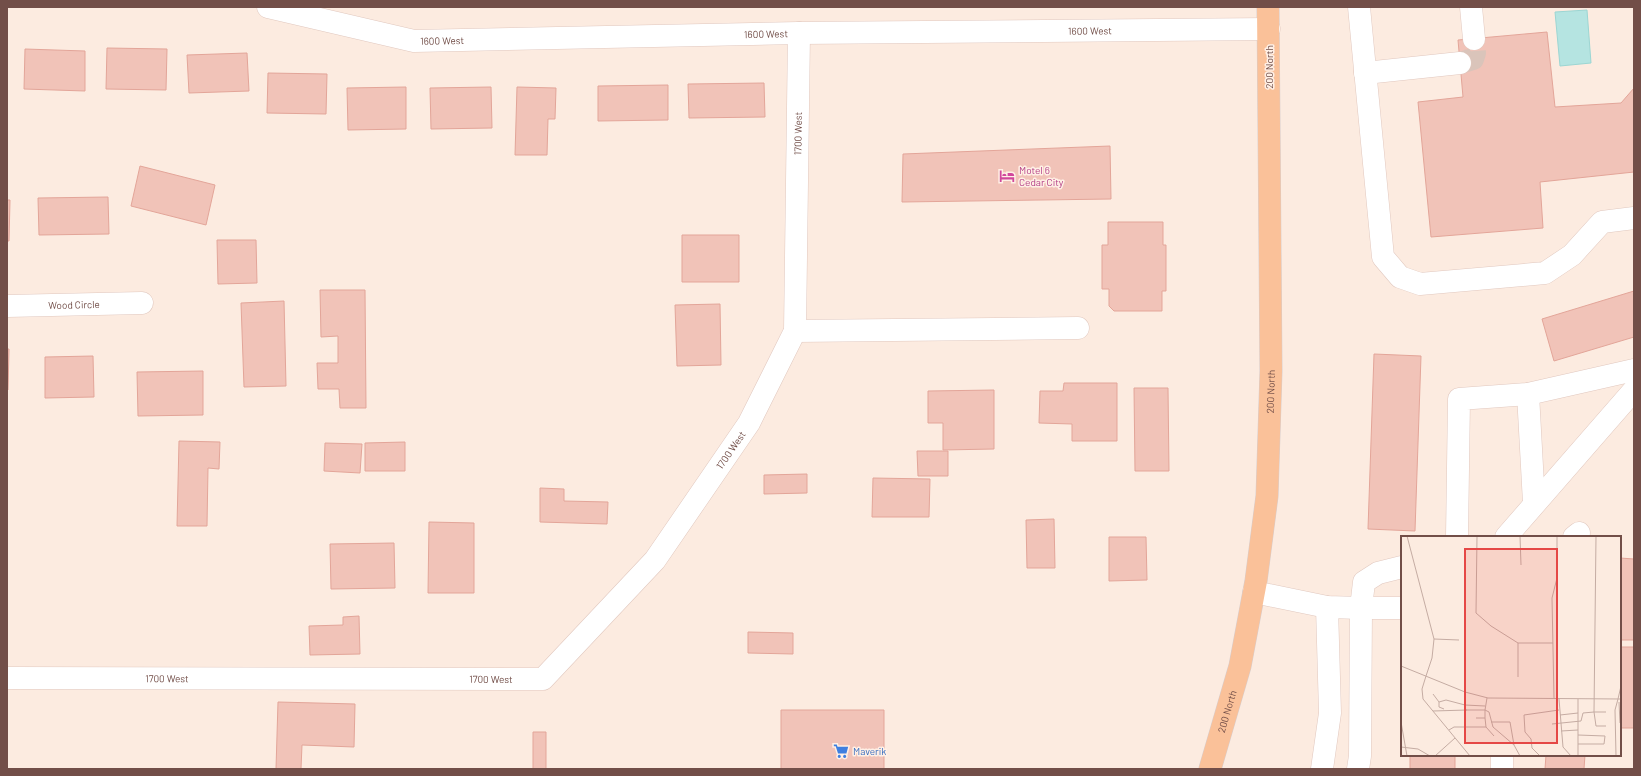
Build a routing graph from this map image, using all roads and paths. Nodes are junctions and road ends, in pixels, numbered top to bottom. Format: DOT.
graph roads {
  1 [pos="268,7"];
  2 [pos="1268,7"];
  3 [pos="1359,7"];
  4 [pos="1471,7"];
  5 [pos="1269,29"];
  6 [pos="799,33"];
  7 [pos="1474,39"];
  8 [pos="1460,63"];
  9 [pos="1365,74"];
  10 [pos="1634,218"];
  11 [pos="142,302"];
  12 [pos="7,306"];
  13 [pos="1078,328"];
  14 [pos="795,331"];
  15 [pos="1634,370"];
  16 [pos="1634,390"];
  17 [pos="1528,394"];
  18 [pos="1534,503"];
  19 [pos="1456,536"];
  20 [pos="1507,536"];
  21 [pos="1401,567"];
  22 [pos="1254,592"];
  23 [pos="1327,607"];
  24 [pos="1361,608"];
  25 [pos="1401,608"];
  26 [pos="7,678"];
  27 [pos="1502,756"];
  28 [pos="1361,765"];
  29 [pos="1210,769"];
  30 [pos="1322,769"];
  31 [pos="1502,769"];
  1 -- 6 [label="street, 1600 West"];
  2 -- 5 [label="main road, 200 North"];
  3 -- 9 [label="street"];
  4 -- 7 [label="street"];
  5 -- 6 [label="street, 1600 West"];
  5 -- 22 [label="main road, 200 North"];
  6 -- 14 [label="street, 1700 West"];
  8 -- 9 [label="street"];
  9 -- 10 [label="street"];
  11 -- 12 [label="street, Wood Circle"];
  13 -- 14 [label="street"];
  14 -- 26 [label="street, 1700 West"];
  15 -- 17 [label="street"];
  16 -- 18 [label="street"];
  17 -- 18 [label="street"];
  17 -- 19 [label="street"];
  18 -- 20 [label="street"];
  21 -- 24 [label="street"];
  22 -- 23 [label="street"];
  22 -- 29 [label="main road, 200 North"];
  23 -- 24 [label="street"];
  23 -- 30 [label="street"];
  24 -- 25 [label="street"];
  24 -- 28 [label="street"];
  27 -- 31 [label="street"];
}
